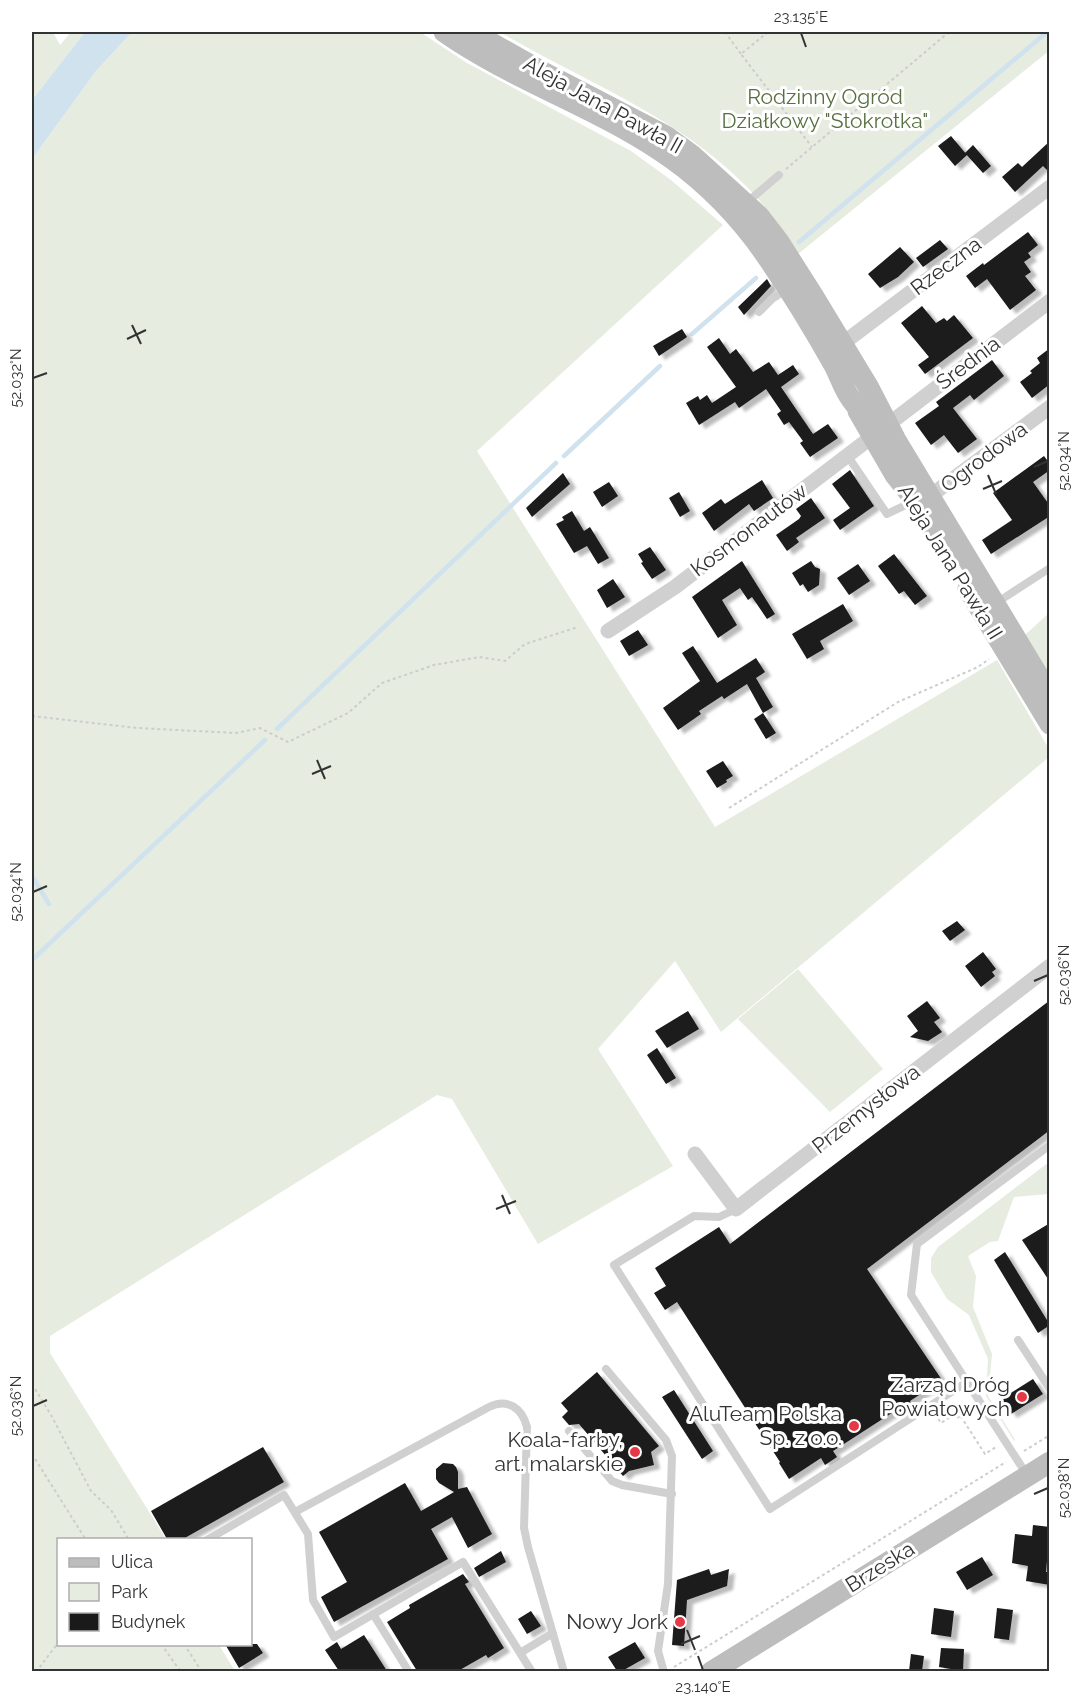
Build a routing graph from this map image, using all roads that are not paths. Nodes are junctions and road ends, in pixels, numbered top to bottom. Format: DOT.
graph roads {
  1 [pos="444,32"];
  2 [pos="472,32"];
  3 [pos="779,175"];
  4 [pos="1050,187"];
  5 [pos="746,203"];
  6 [pos="788,289"];
  7 [pos="814,297"];
  8 [pos="1050,301"];
  9 [pos="759,312"];
  10 [pos="842,344"];
  11 [pos="835,367"];
  12 [pos="1050,407"];
  13 [pos="879,431"];
  14 [pos="847,455"];
  15 [pos="921,501"];
  16 [pos="1050,568"];
  17 [pos="994,604"];
  18 [pos="608,631"];
  19 [pos="1011,645"];
  20 [pos="1050,695"];
  21 [pos="1050,724"];
  22 [pos="1050,966"];
  23 [pos="1050,1145"];
  24 [pos="695,1154"];
  25 [pos="736,1209"];
  26 [pos="1018,1340"];
  27 [pos="606,1369"];
  28 [pos="967,1382"];
  29 [pos="1050,1389"];
  30 [pos="569,1431"];
  31 [pos="1050,1462"];
  32 [pos="1028,1476"];
  33 [pos="672,1494"];
  34 [pos="295,1512"];
  35 [pos="209,1538"];
  36 [pos="373,1614"];
  37 [pos="553,1633"];
  38 [pos="520,1653"];
  39 [pos="409,1671"];
  40 [pos="532,1671"];
  41 [pos="564,1671"];
  42 [pos="665,1671"];
  43 [pos="711,1671"];
  1 -- 6 [label="street, Aleja Jana Pawła II"];
  2 -- 5 [label="street, Aleja Jana Pawła II"];
  3 -- 5 [label="lane"];
  4 -- 10 [label="street, Rzeczna"];
  5 -- 7 [label="street, Aleja Jana Pawła II"];
  6 -- 7 [label="street"];
  6 -- 9 [label="lane"];
  6 -- 11 [label="street, Aleja Jana Pawła II"];
  7 -- 10 [label="street, Aleja Jana Pawła II"];
  8 -- 13 [label="street, Średnia"];
  10 -- 11 [label="street"];
  10 -- 13 [label="street, Aleja Jana Pawła II"];
  11 -- 13 [label="street, Aleja Jana Pawła II"];
  12 -- 15 [label="street, Ogrodowa"];
  13 -- 14 [label="street, Kosmonautów"];
  13 -- 15 [label="street, Aleja Jana Pawła II"];
  14 -- 15 [label="lane"];
  14 -- 18 [label="street, Kosmonautów"];
  15 -- 17 [label="street, Aleja Jana Pawła II"];
  15 -- 19 [label="street, Aleja Jana Pawła II"];
  16 -- 17 [label="lane"];
  17 -- 19 [label="street, Aleja Jana Pawła II"];
  19 -- 20 [label="street, Aleja Jana Pawła II"];
  19 -- 21 [label="street, Aleja Jana Pawła II"];
  22 -- 25 [label="street, Przemysłowa"];
  23 -- 28 [label="lane"];
  24 -- 25 [label="street"];
  25 -- 28 [label="lane"];
  26 -- 29 [label="lane"];
  27 -- 33 [label="lane"];
  28 -- 32 [label="lane"];
  30 -- 33 [label="lane"];
  31 -- 32 [label="street, Brzeska"];
  32 -- 43 [label="street, Brzeska"];
  33 -- 42 [label="lane"];
  34 -- 35 [label="lane"];
  34 -- 36 [label="lane"];
  34 -- 37 [label="lane"];
  36 -- 38 [label="lane"];
  36 -- 39 [label="lane"];
  37 -- 38 [label="lane"];
  37 -- 41 [label="lane"];
  38 -- 40 [label="lane"];
}
